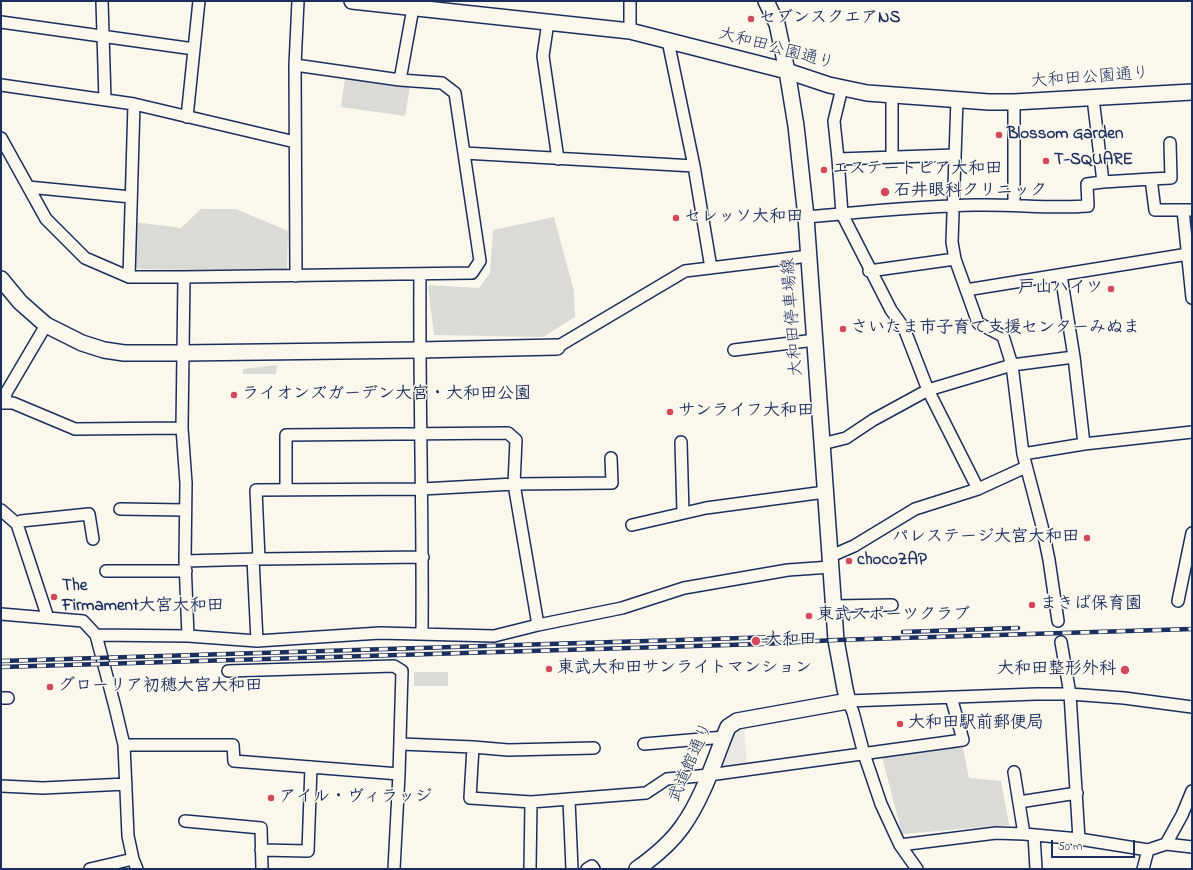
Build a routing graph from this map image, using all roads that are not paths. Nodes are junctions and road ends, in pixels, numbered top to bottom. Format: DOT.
graph roads {
  1 [pos="102,1"];
  2 [pos="199,1"];
  3 [pos="298,1"];
  4 [pos="352,1"];
  5 [pos="356,1"];
  6 [pos="630,1"];
  7 [pos="766,1"];
  8 [pos="412,8"];
  9 [pos="1,22"];
  10 [pos="548,22"];
  11 [pos="630,31"];
  12 [pos="104,36"];
  13 [pos="668,41"];
  14 [pos="194,49"];
  15 [pos="295,65"];
  16 [pos="787,71"];
  17 [pos="400,80"];
  18 [pos="1,85"];
  19 [pos="842,88"];
  20 [pos="1192,92"];
  21 [pos="892,96"];
  22 [pos="1093,98"];
  23 [pos="106,100"];
  24 [pos="957,100"];
  25 [pos="1014,102"];
  26 [pos="134,104"];
  27 [pos="186,117"];
  28 [pos="1,138"];
  29 [pos="295,142"];
  30 [pos="1170,143"];
  31 [pos="464,152"];
  32 [pos="955,155"];
  33 [pos="892,157"];
  34 [pos="558,159"];
  35 [pos="838,159"];
  36 [pos="694,166"];
  37 [pos="1151,179"];
  38 [pos="1103,182"];
  39 [pos="28,186"];
  40 [pos="131,197"];
  41 [pos="1014,205"];
  42 [pos="953,206"];
  43 [pos="1187,210"];
  44 [pos="842,214"];
  45 [pos="806,217"];
  46 [pos="1188,254"];
  47 [pos="809,256"];
  48 [pos="955,259"];
  49 [pos="711,268"];
  50 [pos="869,271"];
  51 [pos="420,274"];
  52 [pos="1062,275"];
  53 [pos="296,276"];
  54 [pos="129,277"];
  55 [pos="184,277"];
  56 [pos="1,279"];
  57 [pos="966,290"];
  58 [pos="1192,298"];
  59 [pos="46,325"];
  60 [pos="815,340"];
  61 [pos="557,347"];
  62 [pos="419,350"];
  63 [pos="734,350"];
  64 [pos="183,353"];
  65 [pos="1074,357"];
  66 [pos="1012,365"];
  67 [pos="928,390"];
  68 [pos="3,397"];
  69 [pos="182,428"];
  70 [pos="1192,432"];
  71 [pos="420,434"];
  72 [pos="681,442"];
  73 [pos="822,444"];
  74 [pos="1084,444"];
  75 [pos="1023,454"];
  76 [pos="611,458"];
  77 [pos="1026,467"];
  78 [pos="514,484"];
  79 [pos="422,489"];
  80 [pos="978,489"];
  81 [pos="286,490"];
  82 [pos="825,492"];
  83 [pos="120,509"];
  84 [pos="1,510"];
  85 [pos="185,510"];
  86 [pos="683,513"];
  87 [pos="17,524"];
  88 [pos="632,525"];
  89 [pos="1192,533"];
  90 [pos="93,539"];
  91 [pos="423,557"];
  92 [pos="256,559"];
  93 [pos="831,562"];
  94 [pos="186,566"];
  95 [pos="106,571"];
  96 [pos="1178,601"];
  97 [pos="892,605"];
  98 [pos="834,606"];
  99 [pos="1,614"];
  100 [pos="48,618"];
  101 [pos="1058,621"];
  102 [pos="538,625"];
  103 [pos="422,634"];
  104 [pos="96,635"];
  105 [pos="188,636"];
  106 [pos="257,641"];
  107 [pos="1061,642"];
  108 [pos="228,671"];
  109 [pos="1070,694"];
  110 [pos="951,697"];
  111 [pos="848,701"];
  112 [pos="1192,707"];
  113 [pos="724,737"];
  114 [pos="401,744"];
  115 [pos="644,744"];
  116 [pos="124,745"];
  117 [pos="473,747"];
  118 [pos="594,748"];
  119 [pos="864,754"];
  120 [pos="312,767"];
  121 [pos="1014,772"];
  122 [pos="399,774"];
  123 [pos="709,775"];
  124 [pos="126,784"];
  125 [pos="1,786"];
  126 [pos="1192,791"];
  127 [pos="1077,793"];
  128 [pos="569,800"];
  129 [pos="531,802"];
  130 [pos="1019,802"];
  131 [pos="185,821"];
  132 [pos="1029,834"];
  133 [pos="1079,840"];
  134 [pos="1166,844"];
  135 [pos="900,845"];
  136 [pos="1192,847"];
  137 [pos="261,850"];
  138 [pos="1148,850"];
  139 [pos="135,864"];
  140 [pos="90,869"];
  141 [pos="262,869"];
  142 [pos="394,869"];
  143 [pos="530,869"];
  144 [pos="572,869"];
  145 [pos="587,869"];
  146 [pos="594,869"];
  147 [pos="637,869"];
  148 [pos="917,869"];
  149 [pos="1036,869"];
  150 [pos="1143,869"];
  1 -- 12 [label="street"];
  2 -- 14 [label="street"];
  3 -- 15 [label="street"];
  4 -- 5 [label="street, 大和田公園通り"];
  5 -- 8 [label="street, 大和田公園通り"];
  6 -- 11 [label="street"];
  7 -- 16 [label="street, 大和田停車場線"];
  8 -- 10 [label="street, 大和田公園通り"];
  8 -- 17 [label="street"];
  9 -- 12 [label="street"];
  10 -- 11 [label="street, 大和田公園通り"];
  10 -- 34 [label="street"];
  11 -- 13 [label="street, 大和田公園通り"];
  12 -- 14 [label="street"];
  12 -- 23 [label="street"];
  13 -- 16 [label="street, 大和田公園通り"];
  13 -- 36 [label="street"];
  14 -- 27 [label="street"];
  15 -- 17 [label="street"];
  15 -- 29 [label="street"];
  16 -- 19 [label="street, 大和田公園通り"];
  16 -- 45 [label="street, 大和田停車場線"];
  17 -- 31 [label="street"];
  18 -- 23 [label="street"];
  19 -- 21 [label="street, 大和田公園通り"];
  19 -- 35 [label="street"];
  20 -- 22 [label="street, 大和田公園通り"];
  21 -- 24 [label="street, 大和田公園通り"];
  21 -- 33 [label="street"];
  22 -- 25 [label="street, 大和田公園通り"];
  22 -- 38 [label="street"];
  23 -- 26 [label="street"];
  24 -- 25 [label="street, 大和田公園通り"];
  24 -- 32 [label="street"];
  25 -- 41 [label="street"];
  26 -- 27 [label="street"];
  26 -- 40 [label="street"];
  27 -- 29 [label="street"];
  28 -- 39 [label="street"];
  29 -- 53 [label="street"];
  30 -- 37 [label="street"];
  31 -- 34 [label="street"];
  31 -- 51 [label="street"];
  32 -- 33 [label="street"];
  32 -- 42 [label="street"];
  33 -- 35 [label="street"];
  34 -- 36 [label="street"];
  35 -- 44 [label="street"];
  36 -- 49 [label="street"];
  37 -- 38 [label="street"];
  37 -- 43 [label="street"];
  38 -- 41 [label="street"];
  39 -- 40 [label="street"];
  39 -- 54 [label="street"];
  40 -- 54 [label="street"];
  41 -- 42 [label="street"];
  42 -- 44 [label="street"];
  42 -- 48 [label="street"];
  43 -- 46 [label="street"];
  44 -- 45 [label="street"];
  44 -- 50 [label="street"];
  45 -- 47 [label="street, 大和田停車場線"];
  46 -- 52 [label="street"];
  46 -- 58 [label="street"];
  47 -- 49 [label="street"];
  47 -- 60 [label="street, 大和田停車場線"];
  48 -- 50 [label="street"];
  48 -- 57 [label="street"];
  49 -- 61 [label="street"];
  50 -- 67 [label="street"];
  51 -- 53 [label="street"];
  51 -- 62 [label="street"];
  52 -- 57 [label="street"];
  52 -- 65 [label="street"];
  53 -- 55 [label="street"];
  54 -- 55 [label="street"];
  55 -- 64 [label="street"];
  56 -- 59 [label="street"];
  57 -- 66 [label="street"];
  59 -- 64 [label="street"];
  59 -- 68 [label="street"];
  60 -- 63 [label="street"];
  60 -- 73 [label="street, 大和田停車場線"];
  61 -- 62 [label="street"];
  62 -- 64 [label="street"];
  62 -- 71 [label="street"];
  64 -- 69 [label="street"];
  65 -- 66 [label="street"];
  65 -- 74 [label="street"];
  66 -- 67 [label="street"];
  66 -- 75 [label="street"];
  67 -- 73 [label="street"];
  67 -- 80 [label="street"];
  68 -- 69 [label="street"];
  69 -- 85 [label="street"];
  70 -- 74 [label="street"];
  71 -- 78 [label="street"];
  71 -- 79 [label="street"];
  71 -- 81 [label="street"];
  72 -- 86 [label="street"];
  73 -- 82 [label="street, 大和田停車場線"];
  74 -- 75 [label="street"];
  75 -- 77 [label="street"];
  76 -- 78 [label="street"];
  77 -- 80 [label="street"];
  77 -- 101 [label="street"];
  78 -- 79 [label="street"];
  78 -- 102 [label="street"];
  79 -- 81 [label="street"];
  79 -- 91 [label="street"];
  80 -- 93 [label="street"];
  81 -- 92 [label="street"];
  82 -- 86 [label="street"];
  82 -- 93 [label="street, 大和田停車場線"];
  83 -- 85 [label="street"];
  84 -- 87 [label="street"];
  85 -- 94 [label="street"];
  86 -- 88 [label="street"];
  87 -- 90 [label="street"];
  87 -- 100 [label="street"];
  89 -- 96 [label="street"];
  91 -- 92 [label="street"];
  91 -- 103 [label="street"];
  92 -- 94 [label="street"];
  92 -- 106 [label="street"];
  93 -- 98 [label="street, 大和田停車場線"];
  93 -- 102 [label="street"];
  94 -- 95 [label="street"];
  94 -- 105 [label="street"];
  97 -- 98 [label="street"];
  98 -- 111 [label="street, 大和田停車場線"];
  99 -- 100 [label="street"];
  100 -- 104 [label="street"];
  102 -- 103 [label="street"];
  103 -- 106 [label="street"];
  104 -- 105 [label="street"];
  104 -- 116 [label="street"];
  105 -- 106 [label="street"];
  107 -- 109 [label="street"];
  108 -- 114 [label="street"];
  109 -- 110 [label="street"];
  109 -- 112 [label="street"];
  109 -- 127 [label="street"];
  110 -- 111 [label="street"];
  110 -- 119 [label="street"];
  111 -- 113 [label="street, 武道館通り"];
  111 -- 119 [label="street"];
  113 -- 115 [label="street"];
  113 -- 123 [label="street, 武道館通り"];
  114 -- 117 [label="street"];
  114 -- 122 [label="street"];
  116 -- 120 [label="street"];
  116 -- 124 [label="street"];
  117 -- 118 [label="street"];
  117 -- 129 [label="street"];
  119 -- 123 [label="street"];
  119 -- 135 [label="street"];
  120 -- 122 [label="street"];
  120 -- 137 [label="street"];
  121 -- 130 [label="street"];
  122 -- 142 [label="street"];
  123 -- 128 [label="street"];
  123 -- 147 [label="street, 武道館通り"];
  124 -- 125 [label="street"];
  124 -- 139 [label="street"];
  126 -- 134 [label="street"];
  127 -- 130 [label="street"];
  127 -- 133 [label="street"];
  128 -- 129 [label="street"];
  128 -- 144 [label="street"];
  129 -- 143 [label="street"];
  130 -- 132 [label="street"];
  131 -- 137 [label="street"];
  132 -- 133 [label="street"];
  132 -- 135 [label="street"];
  132 -- 149 [label="street"];
  133 -- 138 [label="street"];
  134 -- 136 [label="street"];
  134 -- 138 [label="street"];
  135 -- 148 [label="street"];
  137 -- 141 [label="street"];
  138 -- 150 [label="street"];
  139 -- 140 [label="street"];
  145 -- 146 [label="street"];
}
